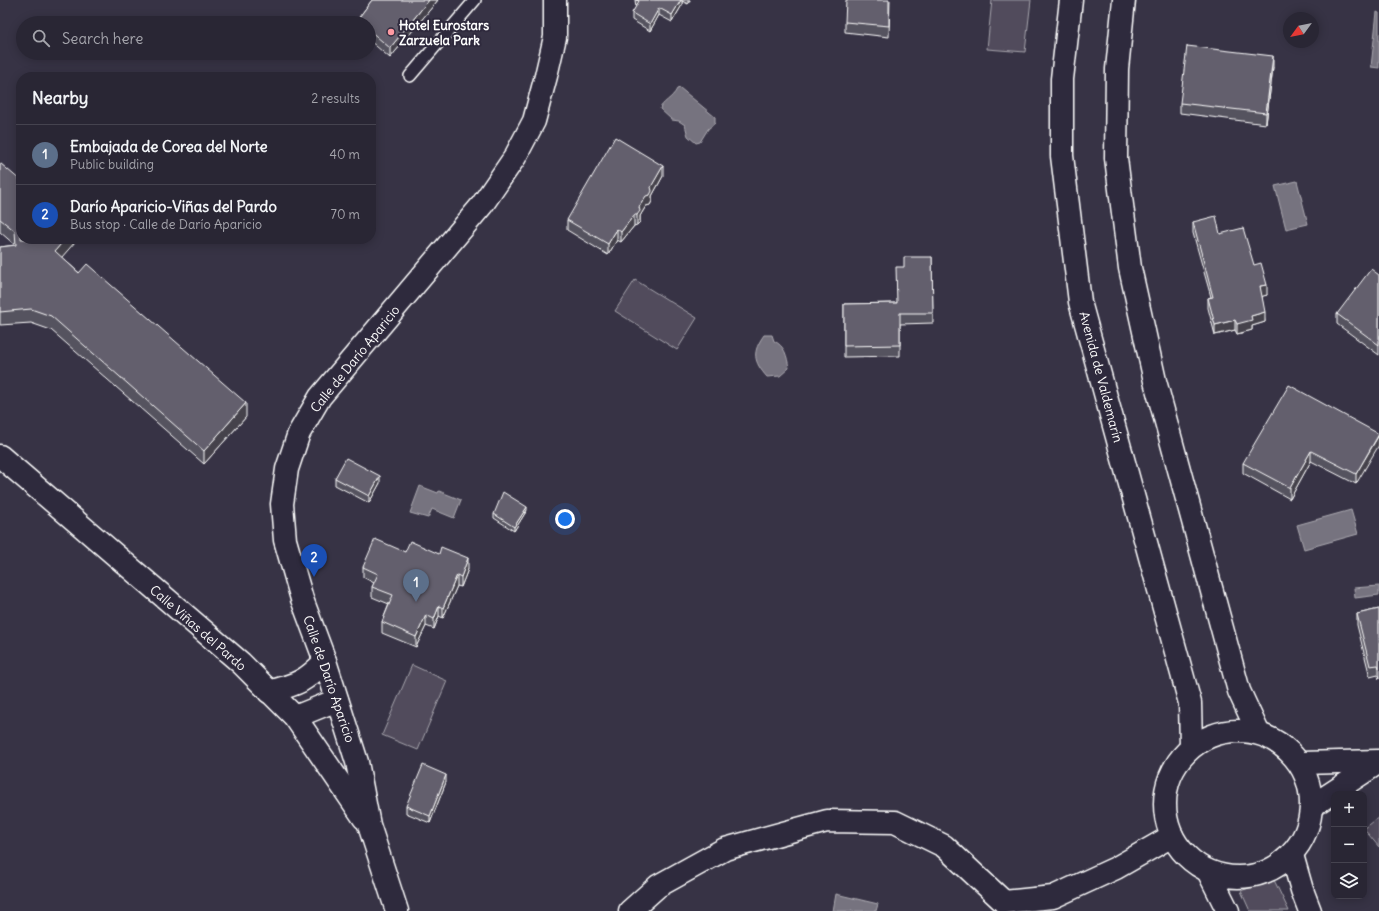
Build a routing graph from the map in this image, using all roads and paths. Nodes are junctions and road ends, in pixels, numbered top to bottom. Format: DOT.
graph roads {
  1 [pos="475,0"];
  2 [pos="555,0"];
  3 [pos="1071,0"];
  4 [pos="1124,0"];
  5 [pos="410,76"];
  6 [pos="0,456"];
  7 [pos="325,660"];
  8 [pos="269,692"];
  9 [pos="337,700"];
  10 [pos="295,717"];
  11 [pos="1258,732"];
  12 [pos="1191,746"];
  13 [pos="1379,761"];
  14 [pos="1301,763"];
  15 [pos="1312,806"];
  16 [pos="369,825"];
  17 [pos="1172,836"];
  18 [pos="1292,855"];
  19 [pos="1208,871"];
  20 [pos="1003,906"];
  21 [pos="397,911"];
  22 [pos="630,911"];
  23 [pos="1228,911"];
  24 [pos="1310,911"];
  1 -- 5 [label="lane"];
  2 -- 7 [label="street, Calle de Darío Aparicio"];
  3 -- 12 [label="street, Avenida de Valdemarín"];
  4 -- 11 [label="street"];
  6 -- 8 [label="street, Calle Viñas del Pardo"];
  7 -- 8 [label="street"];
  7 -- 9 [label="street, Calle de Darío Aparicio"];
  8 -- 10 [label="street, Calle Viñas del Pardo"];
  9 -- 10 [label="street"];
  9 -- 16 [label="street, Calle de Darío Aparicio"];
  10 -- 16 [label="street, Calle Viñas del Pardo"];
  11 -- 12 [label="street"];
  11 -- 14 [label="street"];
  12 -- 17 [label="street"];
  13 -- 14 [label="street"];
  13 -- 15 [label="street"];
  14 -- 15 [label="street"];
  15 -- 18 [label="street"];
  16 -- 21 [label="street, Calle de Darío Aparicio"];
  17 -- 19 [label="street"];
  17 -- 20 [label="street"];
  18 -- 19 [label="street"];
  18 -- 24 [label="street"];
  19 -- 23 [label="street"];
  20 -- 22 [label="street"];
}
